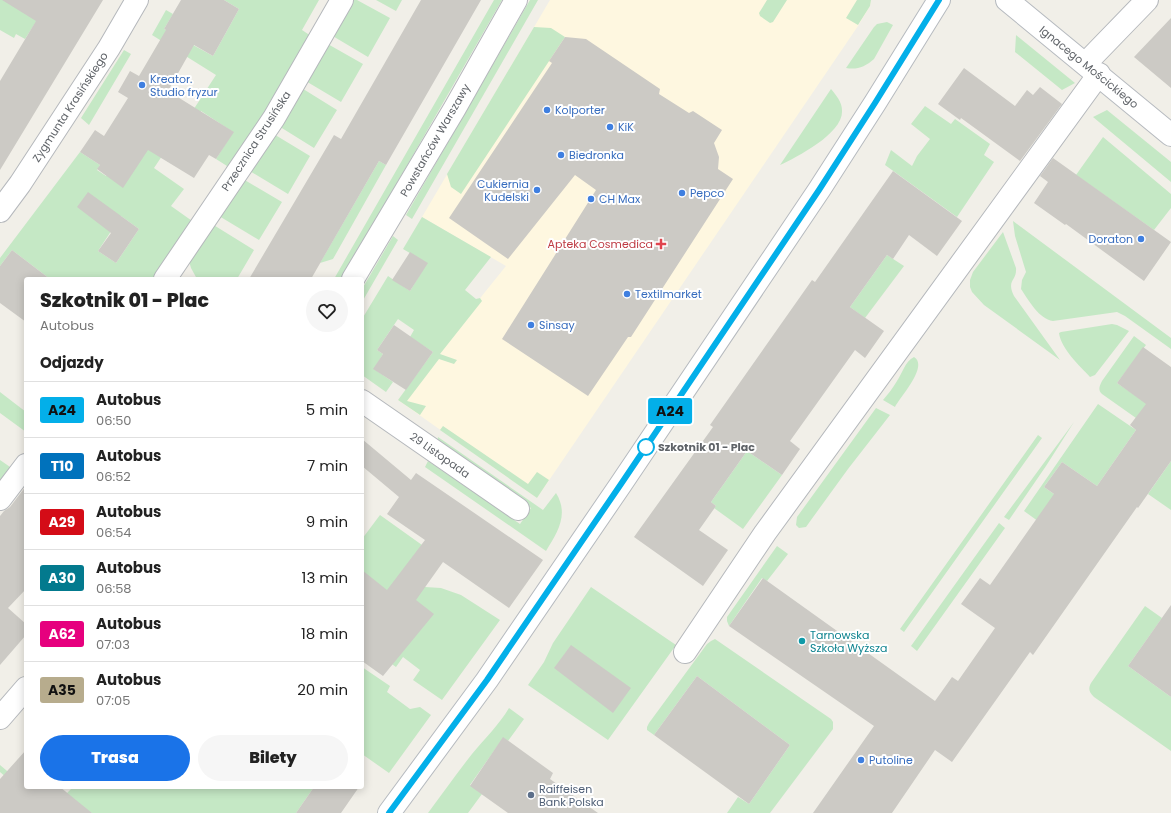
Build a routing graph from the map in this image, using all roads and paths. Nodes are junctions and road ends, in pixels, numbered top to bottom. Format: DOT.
graph roads {
  1 [pos="137,0"];
  2 [pos="342,0"];
  3 [pos="516,0"];
  4 [pos="939,0"];
  5 [pos="1007,0"];
  6 [pos="1147,0"];
  7 [pos="1092,69"];
  8 [pos="1171,135"];
  9 [pos="0,211"];
  10 [pos="166,277"];
  11 [pos="354,277"];
  12 [pos="364,402"];
  13 [pos="24,468"];
  14 [pos="0,499"];
  15 [pos="518,508"];
  16 [pos="685,652"];
  17 [pos="24,690"];
  18 [pos="0,718"];
  19 [pos="389,813"];
  1 -- 9 [label="street, Zygmunta Krasińskiego"];
  2 -- 10 [label="street, Przecznica Strusińska"];
  3 -- 11 [label="street, Powstańców Warszawy"];
  4 -- 19 [label="street"];
  5 -- 7 [label="street, Ignacego Mościckiego"];
  6 -- 7 [label="street"];
  7 -- 8 [label="street, Ignacego Mościckiego"];
  7 -- 16 [label="street"];
  12 -- 15 [label="street, 29 Listopada"];
  13 -- 14 [label="street"];
  17 -- 18 [label="street"];
}
